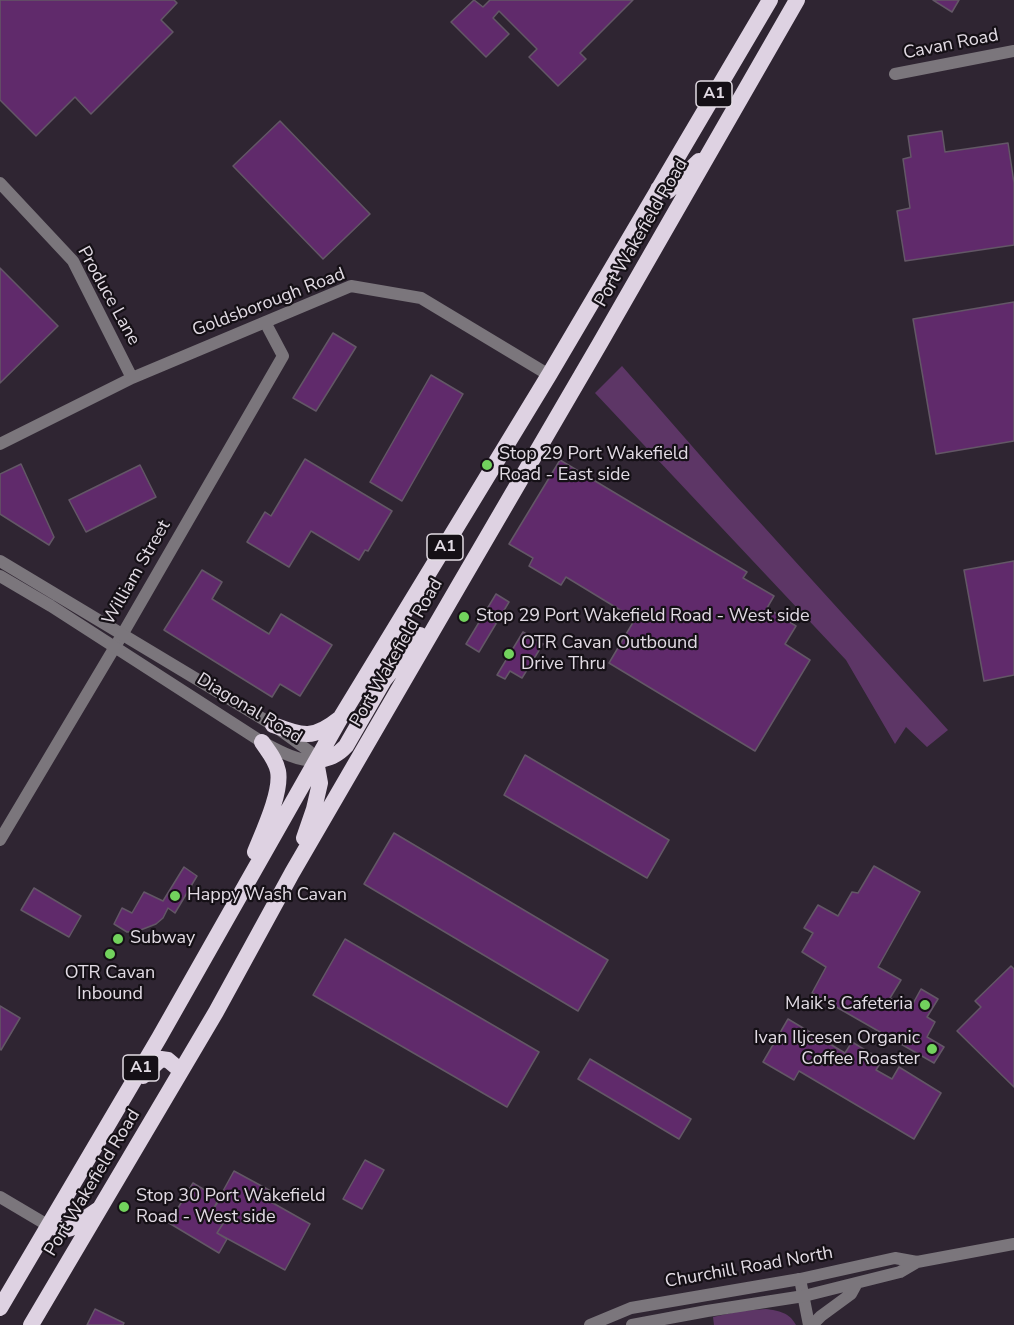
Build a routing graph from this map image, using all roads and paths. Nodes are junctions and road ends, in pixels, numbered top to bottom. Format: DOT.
graph roads {
  1 [pos="770,0"];
  2 [pos="797,0"];
  3 [pos="1014,51"];
  4 [pos="895,74"];
  5 [pos="714,147"];
  6 [pos="0,183"];
  7 [pos="658,189"];
  8 [pos="265,321"];
  9 [pos="549,375"];
  10 [pos="132,378"];
  11 [pos="0,444"];
  12 [pos="0,561"];
  13 [pos="0,576"];
  14 [pos="458,587"];
  15 [pos="122,635"];
  16 [pos="115,647"];
  17 [pos="341,717"];
  18 [pos="273,725"];
  19 [pos="262,742"];
  20 [pos="316,761"];
  21 [pos="0,840"];
  22 [pos="292,873"];
  23 [pos="232,909"];
  24 [pos="182,1071"];
  25 [pos="129,1089"];
  26 [pos="0,1197"];
  27 [pos="102,1207"];
  28 [pos="49,1226"];
  29 [pos="1014,1244"];
  30 [pos="917,1262"];
  31 [pos="800,1279"];
  32 [pos="857,1283"];
  33 [pos="804,1296"];
  34 [pos="0,1308"];
  35 [pos="31,1325"];
  36 [pos="591,1325"];
  37 [pos="632,1325"];
  38 [pos="810,1325"];
  1 -- 7 [label="highway, Port Wakefield Road / A1"];
  2 -- 5 [label="highway, Port Wakefield Road / A1"];
  3 -- 4 [label="street, Cavan Road"];
  5 -- 7 [label="highway"];
  5 -- 14 [label="highway, Port Wakefield Road / A1"];
  6 -- 10 [label="street, Produce Lane"];
  7 -- 9 [label="highway, Port Wakefield Road / A1"];
  8 -- 9 [label="street, Goldsborough Road"];
  8 -- 10 [label="street, Goldsborough Road"];
  8 -- 15 [label="street, William Street"];
  9 -- 17 [label="highway, Port Wakefield Road / A1"];
  10 -- 11 [label="street, Goldsborough Road"];
  12 -- 15 [label="street, Diagonal Road"];
  13 -- 16 [label="street, Diagonal Road"];
  14 -- 20 [label="highway"];
  14 -- 22 [label="highway, Port Wakefield Road / A1"];
  15 -- 16 [label="street, William Street"];
  15 -- 18 [label="street, Diagonal Road"];
  16 -- 19 [label="street, Diagonal Road"];
  16 -- 21 [label="street, William Street"];
  17 -- 18 [label="highway"];
  17 -- 20 [label="highway, Port Wakefield Road / A1"];
  18 -- 20 [label="street, Diagonal Road"];
  19 -- 20 [label="street, Diagonal Road"];
  19 -- 23 [label="highway"];
  20 -- 22 [label="highway"];
  20 -- 23 [label="highway, Port Wakefield Road / A1"];
  22 -- 24 [label="highway, Port Wakefield Road / A1"];
  23 -- 25 [label="highway, Port Wakefield Road / A1"];
  24 -- 25 [label="highway"];
  24 -- 27 [label="highway, Port Wakefield Road / A1"];
  25 -- 28 [label="highway, Port Wakefield Road / A1"];
  26 -- 28 [label="street"];
  27 -- 28 [label="highway"];
  27 -- 35 [label="highway, Port Wakefield Road / A1"];
  28 -- 34 [label="highway, Port Wakefield Road / A1"];
  29 -- 30 [label="street, Churchill Road North"];
  30 -- 31 [label="street, Churchill Road North"];
  30 -- 32 [label="street, Churchill Road North"];
  31 -- 33 [label="street"];
  31 -- 36 [label="street, Churchill Road North"];
  32 -- 33 [label="street, Churchill Road North"];
  32 -- 38 [label="street"];
  33 -- 37 [label="street, Churchill Road North"];
  33 -- 38 [label="street"];
}
